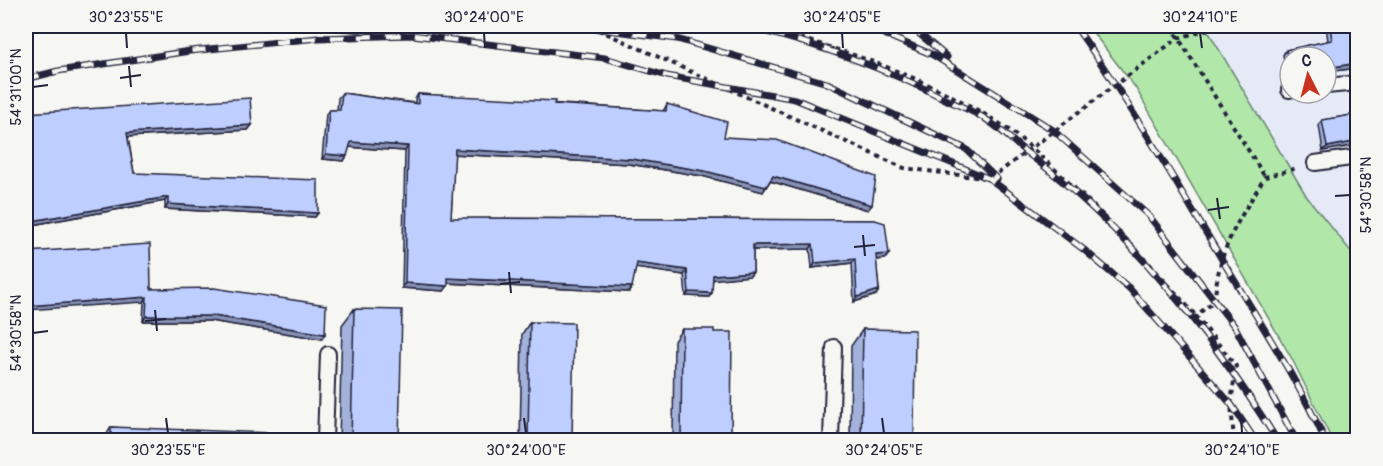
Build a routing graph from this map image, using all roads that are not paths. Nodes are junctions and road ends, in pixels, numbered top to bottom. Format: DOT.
graph roads {
  1 [pos="1358,83"];
  2 [pos="1338,85"];
  3 [pos="1358,157"];
  4 [pos="1315,163"];
  5 [pos="834,347"];
  6 [pos="328,354"];
  7 [pos="325,441"];
  8 [pos="831,441"];
  1 -- 2 [label="lane"];
  3 -- 4 [label="lane"];
  5 -- 8 [label="lane"];
  6 -- 7 [label="lane"];
}
